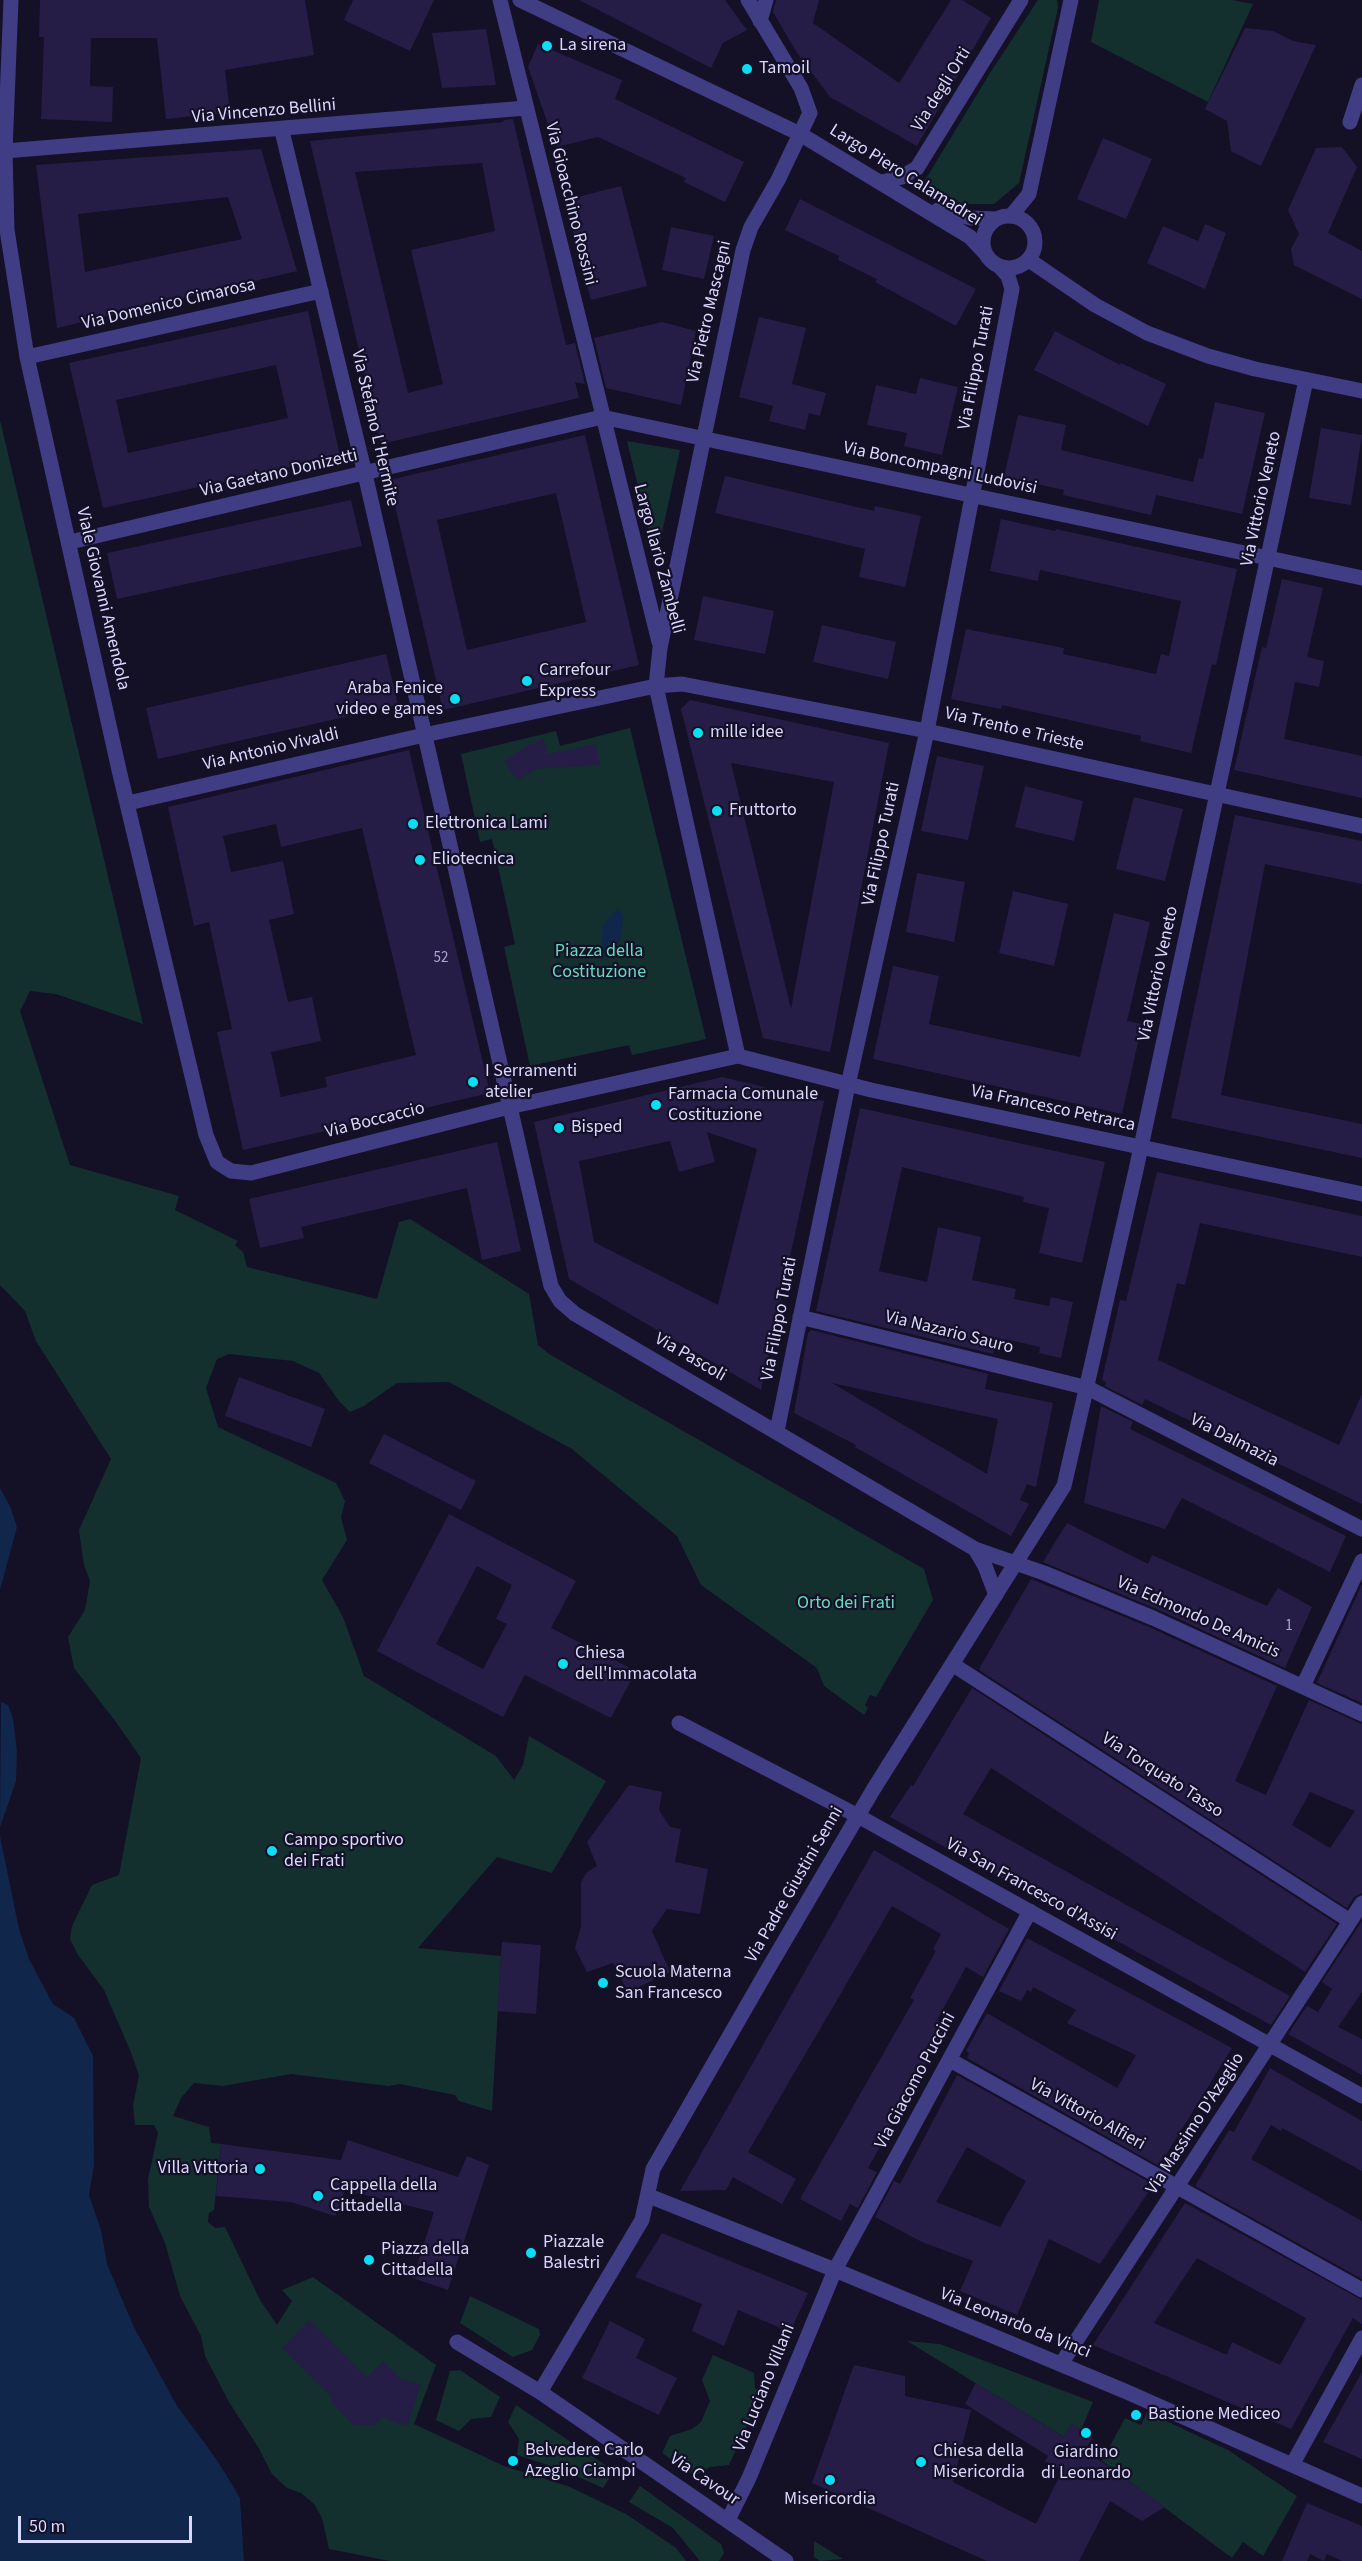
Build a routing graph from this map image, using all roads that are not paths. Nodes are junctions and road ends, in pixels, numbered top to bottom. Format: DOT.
graph roads {
  1 [pos="11,0"];
  2 [pos="500,0"];
  3 [pos="520,0"];
  4 [pos="747,0"];
  5 [pos="766,0"];
  6 [pos="1021,0"];
  7 [pos="1071,0"];
  8 [pos="760,21"];
  9 [pos="1362,85"];
  10 [pos="526,108"];
  11 [pos="1350,122"];
  12 [pos="282,130"];
  13 [pos="800,134"];
  14 [pos="5,151"];
  15 [pos="882,182"];
  16 [pos="915,203"];
  17 [pos="1004,217"];
  18 [pos="986,254"];
  19 [pos="1029,260"];
  20 [pos="1000,267"];
  21 [pos="321,291"];
  22 [pos="27,357"];
  23 [pos="1306,380"];
  24 [pos="1362,391"];
  25 [pos="602,417"];
  26 [pos="702,437"];
  27 [pos="365,474"];
  28 [pos="971,496"];
  29 [pos="70,542"];
  30 [pos="1270,557"];
  31 [pos="1362,579"];
  32 [pos="660,648"];
  33 [pos="656,686"];
  34 [pos="927,731"];
  35 [pos="424,735"];
  36 [pos="1218,796"];
  37 [pos="128,803"];
  38 [pos="1362,826"];
  39 [pos="738,1056"];
  40 [pos="848,1085"];
  41 [pos="509,1107"];
  42 [pos="1141,1147"];
  43 [pos="251,1173"];
  44 [pos="1362,1194"];
  45 [pos="800,1317"];
  46 [pos="1088,1388"];
  47 [pos="777,1431"];
  48 [pos="1362,1529"];
  49 [pos="975,1549"];
  50 [pos="1362,1561"];
  51 [pos="1017,1563"];
  52 [pos="996,1595"];
  53 [pos="952,1664"];
  54 [pos="1303,1686"];
  55 [pos="1362,1714"];
  56 [pos="679,1723"];
  57 [pos="858,1816"];
  58 [pos="1362,1904"];
  59 [pos="1030,1911"];
  60 [pos="1350,1921"];
  61 [pos="1270,2046"];
  62 [pos="950,2060"];
  63 [pos="1362,2096"];
  64 [pos="1177,2188"];
  65 [pos="649,2196"];
  66 [pos="836,2270"];
  67 [pos="1362,2290"];
  68 [pos="1362,2338"];
  69 [pos="457,2342"];
  70 [pos="1061,2364"];
  71 [pos="540,2392"];
  72 [pos="1292,2465"];
  73 [pos="1362,2496"];
  74 [pos="728,2520"];
  75 [pos="786,2561"];
  1 -- 14 [label="street, Viale Giovanni Amendola"];
  2 -- 10 [label="street, Via Gioacchino Rossini"];
  3 -- 13 [label="street, Largo Piero Calamadrei"];
  4 -- 8 [label="street"];
  5 -- 8 [label="street"];
  6 -- 15 [label="street, Via degli Orti"];
  7 -- 17 [label="street"];
  8 -- 13 [label="street, Via Pietro Mascagni"];
  9 -- 11 [label="street"];
  10 -- 12 [label="street, Via Vincenzo Bellini"];
  10 -- 25 [label="street, Via Gioacchino Rossini"];
  12 -- 14 [label="street, Via Vincenzo Bellini"];
  12 -- 21 [label="street, Via Stefano L'Hermite"];
  13 -- 15 [label="street, Largo Piero Calamadrei"];
  13 -- 26 [label="street, Via Pietro Mascagni"];
  14 -- 22 [label="street, Viale Giovanni Amendola"];
  15 -- 16 [label="street, Largo Piero Calamadrei"];
  16 -- 17 [label="street"];
  16 -- 18 [label="street, Largo Piero Calamadrei"];
  17 -- 18 [label="street"];
  17 -- 19 [label="street"];
  18 -- 20 [label="street"];
  19 -- 20 [label="street"];
  19 -- 23 [label="street"];
  20 -- 28 [label="street, Via Filippo Turati"];
  21 -- 22 [label="street, Via Domenico Cimarosa"];
  21 -- 27 [label="street, Via Stefano L'Hermite"];
  22 -- 29 [label="street, Viale Giovanni Amendola"];
  23 -- 24 [label="street"];
  23 -- 30 [label="street, Via Vittorio Veneto"];
  25 -- 26 [label="street, Via Boncompagni Ludovisi"];
  25 -- 27 [label="street, Via Gaetano Donizetti"];
  25 -- 32 [label="street, Largo Ilario Zambelli"];
  26 -- 28 [label="street, Via Boncompagni Ludovisi"];
  26 -- 32 [label="street, Largo Ilario Zambelli"];
  27 -- 29 [label="street, Via Gaetano Donizetti"];
  27 -- 35 [label="street, Via Stefano L'Hermite"];
  28 -- 30 [label="street, Via Boncompagni Ludovisi"];
  28 -- 34 [label="street, Via Filippo Turati"];
  29 -- 37 [label="street, Viale Giovanni Amendola"];
  30 -- 31 [label="street, Via Boncompagni Ludovisi"];
  30 -- 36 [label="street, Via Vittorio Veneto"];
  32 -- 33 [label="street"];
  33 -- 34 [label="street, Via Trento e Trieste"];
  33 -- 35 [label="street"];
  33 -- 39 [label="street"];
  34 -- 36 [label="street, Via Trento e Trieste"];
  34 -- 40 [label="street, Via Filippo Turati"];
  35 -- 37 [label="street, Via Antonio Vivaldi"];
  35 -- 41 [label="street"];
  36 -- 38 [label="street, Via Trento e Trieste"];
  36 -- 42 [label="street, Via Vittorio Veneto"];
  37 -- 43 [label="street, Viale Giovanni Amendola"];
  39 -- 40 [label="street, Via Francesco Petrarca"];
  39 -- 41 [label="street"];
  40 -- 42 [label="street, Via Francesco Petrarca"];
  40 -- 45 [label="street, Via Filippo Turati"];
  41 -- 43 [label="street, Via Boccaccio"];
  41 -- 47 [label="street, Via Pascoli"];
  42 -- 44 [label="street, Via Francesco Petrarca"];
  42 -- 46 [label="street, Via Vittorio Veneto"];
  45 -- 46 [label="street, Via Nazario Sauro"];
  45 -- 47 [label="street, Via Filippo Turati"];
  46 -- 48 [label="street, Via Dalmazia"];
  46 -- 51 [label="street, Via Vittorio Veneto"];
  47 -- 49 [label="street, Via Pascoli"];
  49 -- 51 [label="street, Via Pascoli"];
  49 -- 52 [label="street"];
  50 -- 54 [label="street"];
  51 -- 52 [label="street, Via Padre Giustini Senni"];
  51 -- 54 [label="street, Via Edmondo De Amicis"];
  52 -- 53 [label="street, Via Padre Giustini Senni"];
  53 -- 57 [label="street, Via Padre Giustini Senni"];
  53 -- 60 [label="street, Via Torquato Tasso"];
  54 -- 55 [label="street, Via Edmondo De Amicis"];
  56 -- 57 [label="street, Via San Francesco d'Assisi"];
  57 -- 59 [label="street, Via San Francesco d'Assisi"];
  57 -- 65 [label="street, Via Padre Giustini Senni"];
  58 -- 60 [label="street, Via Massimo D'Azeglio"];
  59 -- 61 [label="street, Via San Francesco d'Assisi"];
  59 -- 62 [label="street, Via Giacomo Puccini"];
  60 -- 61 [label="street, Via Massimo D'Azeglio"];
  61 -- 63 [label="street, Via San Francesco d'Assisi"];
  61 -- 64 [label="street, Via Massimo D'Azeglio"];
  62 -- 64 [label="street, Via Vittorio Alfieri"];
  62 -- 66 [label="street, Via Giacomo Puccini"];
  64 -- 67 [label="street, Via Vittorio Alfieri"];
  64 -- 70 [label="street, Via Massimo D'Azeglio"];
  65 -- 66 [label="street, Via Leonardo da Vinci"];
  65 -- 71 [label="street, Via Padre Giustini Senni"];
  66 -- 70 [label="street, Via Leonardo da Vinci"];
  66 -- 74 [label="street, Via Luciano Villani"];
  68 -- 72 [label="street"];
  69 -- 71 [label="street"];
  70 -- 72 [label="street, Via Leonardo da Vinci"];
  71 -- 74 [label="street, Via Cavour"];
  72 -- 73 [label="street, Via Leonardo da Vinci"];
  74 -- 75 [label="street, Via Cavour"];
}
